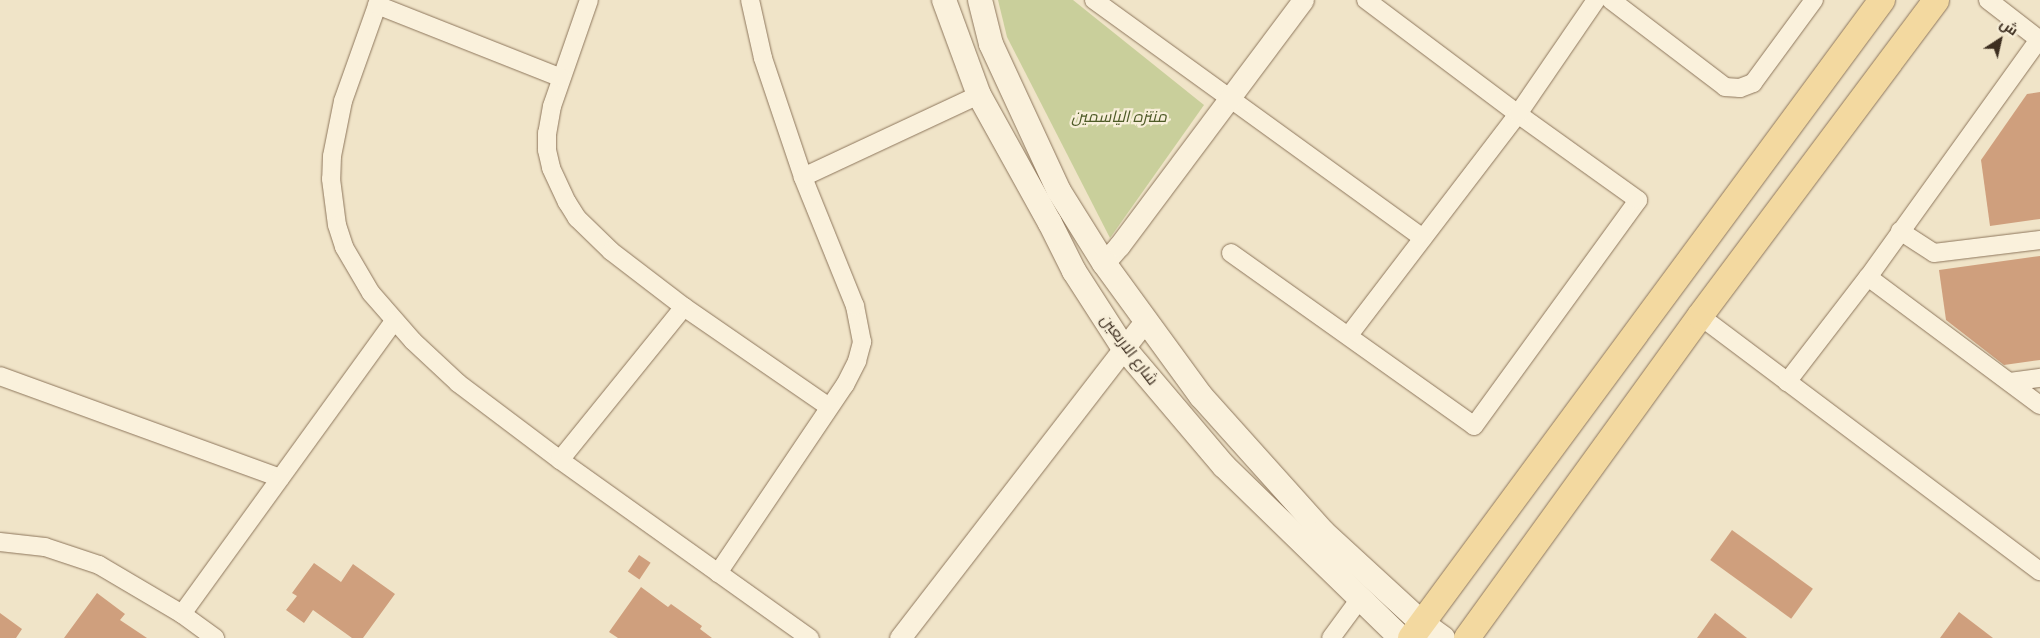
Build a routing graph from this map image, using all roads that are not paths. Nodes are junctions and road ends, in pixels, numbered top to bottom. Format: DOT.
graph roads {
  1 [pos="589,0"];
  2 [pos="750,0"];
  3 [pos="944,0"];
  4 [pos="980,0"];
  5 [pos="1094,0"];
  6 [pos="1303,0"];
  7 [pos="1366,0"];
  8 [pos="1596,0"];
  9 [pos="1611,0"];
  10 [pos="1814,0"];
  11 [pos="1882,0"];
  12 [pos="1936,0"];
  13 [pos="1988,0"];
  14 [pos="378,3"];
  15 [pos="2040,39"];
  16 [pos="561,78"];
  17 [pos="979,95"];
  18 [pos="1230,98"];
  19 [pos="1518,114"];
  20 [pos="803,177"];
  21 [pos="1900,231"];
  22 [pos="1423,238"];
  23 [pos="2040,240"];
  24 [pos="1231,253"];
  25 [pos="1104,263"];
  26 [pos="1868,277"];
  27 [pos="684,308"];
  28 [pos="1700,316"];
  29 [pos="1146,320"];
  30 [pos="394,321"];
  31 [pos="1349,335"];
  32 [pos="1123,347"];
  33 [pos="0,376"];
  34 [pos="2040,378"];
  35 [pos="1788,382"];
  36 [pos="2010,382"];
  37 [pos="2040,405"];
  38 [pos="829,407"];
  39 [pos="560,460"];
  40 [pos="280,478"];
  41 [pos="0,542"];
  42 [pos="2040,571"];
  43 [pos="718,573"];
  44 [pos="1359,600"];
  45 [pos="182,614"];
  46 [pos="1416,630"];
  47 [pos="215,638"];
  48 [pos="810,638"];
  49 [pos="900,638"];
  50 [pos="1330,638"];
  51 [pos="1401,638"];
  52 [pos="1443,638"];
  53 [pos="1467,638"];
  1 -- 16 [label="street"];
  2 -- 20 [label="street"];
  3 -- 17 [label="main road, شارع الاربعين"];
  4 -- 25 [label="main road"];
  5 -- 18 [label="street"];
  6 -- 18 [label="street"];
  7 -- 19 [label="street"];
  8 -- 19 [label="street"];
  9 -- 10 [label="street"];
  11 -- 46 [label="main road"];
  12 -- 28 [label="main road"];
  13 -- 15 [label="street"];
  14 -- 16 [label="street"];
  14 -- 30 [label="street"];
  15 -- 21 [label="street"];
  16 -- 27 [label="street"];
  17 -- 20 [label="street"];
  17 -- 32 [label="main road, شارع الاربعين"];
  18 -- 22 [label="street"];
  18 -- 25 [label="street"];
  19 -- 22 [label="street"];
  19 -- 31 [label="street"];
  20 -- 38 [label="street"];
  21 -- 23 [label="street"];
  21 -- 26 [label="street"];
  22 -- 31 [label="street"];
  24 -- 31 [label="street"];
  25 -- 29 [label="main road"];
  26 -- 35 [label="street"];
  26 -- 36 [label="street"];
  27 -- 38 [label="street"];
  27 -- 39 [label="street"];
  28 -- 35 [label="street"];
  28 -- 53 [label="main road"];
  29 -- 32 [label="street"];
  29 -- 46 [label="main road"];
  30 -- 39 [label="street"];
  30 -- 40 [label="street"];
  32 -- 44 [label="main road, شارع الاربعين"];
  32 -- 49 [label="street"];
  33 -- 40 [label="street"];
  34 -- 36 [label="street"];
  35 -- 42 [label="street"];
  36 -- 37 [label="street"];
  38 -- 43 [label="street"];
  39 -- 43 [label="street"];
  40 -- 45 [label="street"];
  41 -- 45 [label="street"];
  43 -- 48 [label="street"];
  44 -- 50 [label="street"];
  44 -- 51 [label="main road, شارع الاربعين"];
  45 -- 47 [label="street"];
  46 -- 52 [label="main road"];
}
